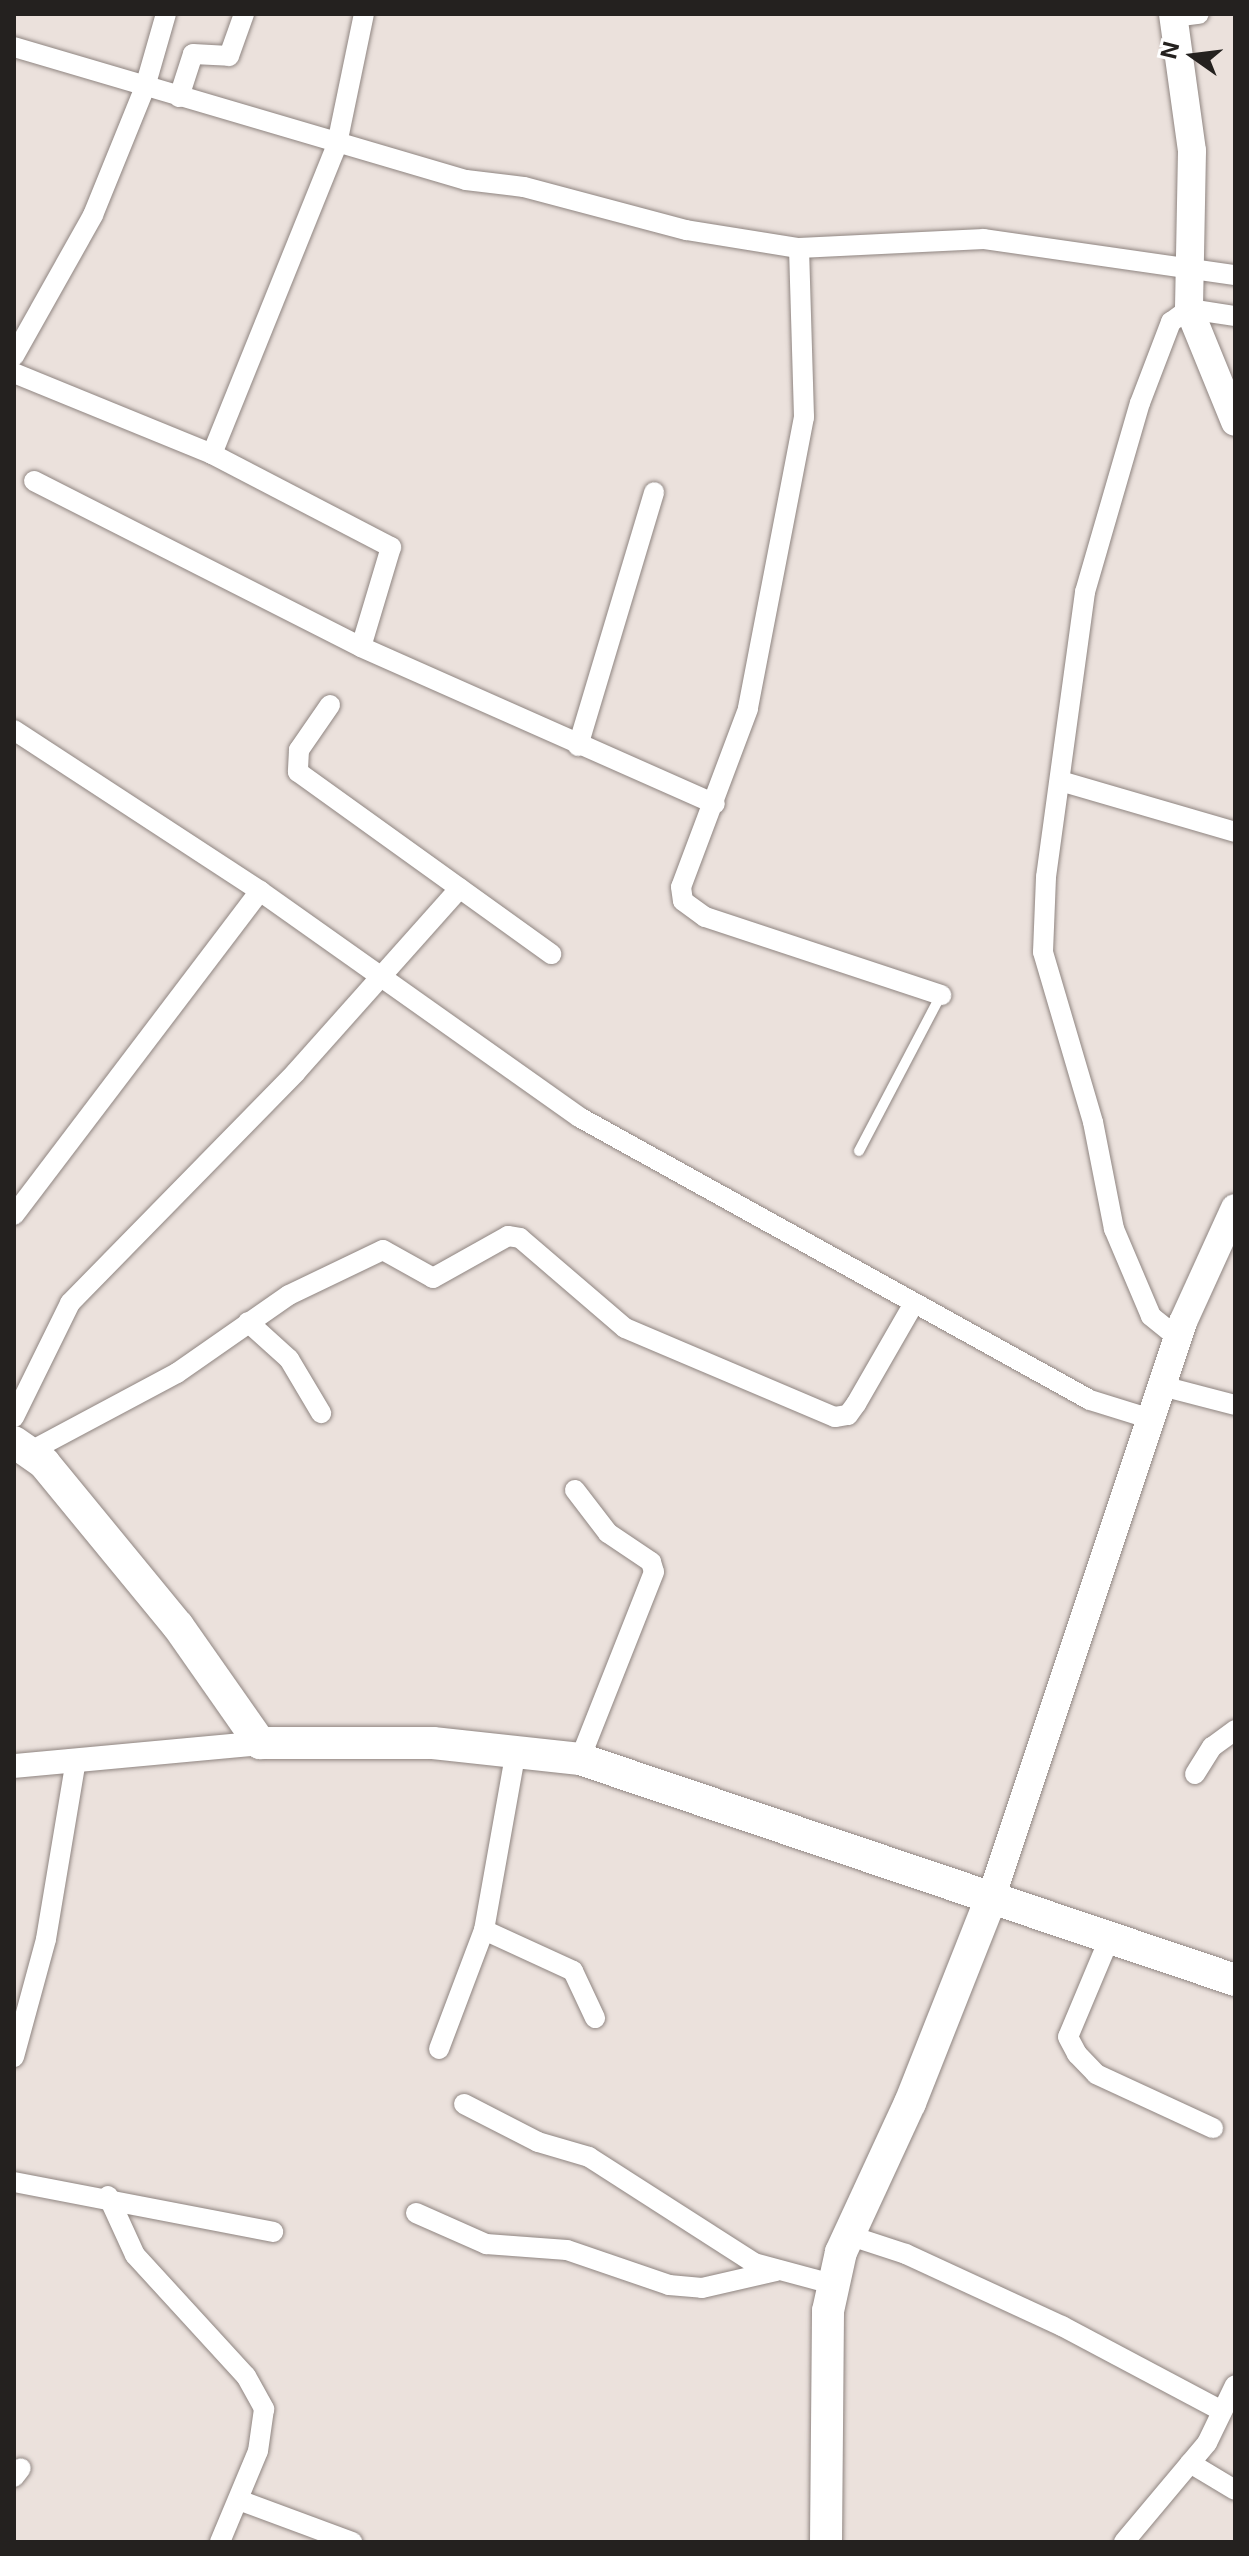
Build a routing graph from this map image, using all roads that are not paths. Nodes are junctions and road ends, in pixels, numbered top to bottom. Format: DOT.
graph roads {
  1 [pos="166,14"];
  2 [pos="244,14"];
  3 [pos="364,14"];
  4 [pos="1182,15"];
  5 [pos="14,47"];
  6 [pos="145,87"];
  7 [pos="179,97"];
  8 [pos="336,143"];
  9 [pos="799,248"];
  10 [pos="1189,267"];
  11 [pos="1235,275"];
  12 [pos="1189,309"];
  13 [pos="1235,316"];
  14 [pos="14,356"];
  15 [pos="14,373"];
  16 [pos="1235,422"];
  17 [pos="212,454"];
  18 [pos="34,481"];
  19 [pos="654,492"];
  20 [pos="361,647"];
  21 [pos="330,705"];
  22 [pos="14,730"];
  23 [pos="578,746"];
  24 [pos="1060,781"];
  25 [pos="715,804"];
  26 [pos="1235,832"];
  27 [pos="460,888"];
  28 [pos="260,891"];
  29 [pos="551,954"];
  30 [pos="382,976"];
  31 [pos="941,995"];
  32 [pos="859,1151"];
  33 [pos="1235,1208"];
  34 [pos="14,1215"];
  35 [pos="913,1305"];
  36 [pos="248,1322"];
  37 [pos="1178,1338"];
  38 [pos="1162,1386"];
  39 [pos="1235,1405"];
  40 [pos="321,1413"];
  41 [pos="14,1417"];
  42 [pos="1151,1419"];
  43 [pos="21,1447"];
  44 [pos="575,1490"];
  45 [pos="1235,1730"];
  46 [pos="260,1743"];
  47 [pos="515,1756"];
  48 [pos="580,1759"];
  49 [pos="76,1760"];
  50 [pos="14,1766"];
  51 [pos="1195,1774"];
  52 [pos="990,1901"];
  53 [pos="484,1930"];
  54 [pos="1110,1937"];
  55 [pos="1235,1980"];
  56 [pos="595,2018"];
  57 [pos="439,2049"];
  58 [pos="14,2057"];
  59 [pos="464,2104"];
  60 [pos="1213,2128"];
  61 [pos="14,2182"];
  62 [pos="108,2196"];
  63 [pos="416,2213"];
  64 [pos="273,2232"];
  65 [pos="848,2235"];
  66 [pos="780,2270"];
  67 [pos="832,2284"];
  68 [pos="1235,2385"];
  69 [pos="1222,2411"];
  70 [pos="1190,2463"];
  71 [pos="1235,2490"];
  72 [pos="239,2500"];
  73 [pos="220,2542"];
  74 [pos="352,2542"];
  75 [pos="826,2542"];
  76 [pos="1124,2542"];
  1 -- 6 [label="street"];
  2 -- 7 [label="street"];
  3 -- 8 [label="street"];
  4 -- 10 [label="main road"];
  5 -- 6 [label="street"];
  6 -- 7 [label="street"];
  6 -- 14 [label="street"];
  7 -- 8 [label="street"];
  8 -- 9 [label="street"];
  8 -- 17 [label="street"];
  9 -- 10 [label="street"];
  9 -- 25 [label="street"];
  10 -- 11 [label="street"];
  10 -- 12 [label="main road"];
  12 -- 13 [label="street"];
  12 -- 16 [label="main road"];
  12 -- 24 [label="street"];
  15 -- 17 [label="street"];
  17 -- 20 [label="street"];
  18 -- 20 [label="street"];
  19 -- 23 [label="street"];
  20 -- 23 [label="street"];
  21 -- 27 [label="street"];
  22 -- 28 [label="street"];
  23 -- 25 [label="street"];
  24 -- 26 [label="street"];
  24 -- 37 [label="street"];
  25 -- 31 [label="street"];
  27 -- 29 [label="street"];
  27 -- 30 [label="street"];
  28 -- 30 [label="street"];
  28 -- 34 [label="street"];
  30 -- 35 [label="street"];
  30 -- 41 [label="street"];
  31 -- 32 [label="lane"];
  33 -- 37 [label="main road"];
  35 -- 36 [label="street"];
  35 -- 42 [label="street"];
  36 -- 40 [label="street"];
  36 -- 43 [label="street"];
  37 -- 38 [label="main road"];
  38 -- 39 [label="street"];
  38 -- 42 [label="main road"];
  42 -- 52 [label="main road"];
  43 -- 46 [label="main road"];
  44 -- 48 [label="street"];
  45 -- 51 [label="street"];
  46 -- 47 [label="main road"];
  46 -- 49 [label="street"];
  47 -- 48 [label="main road"];
  47 -- 53 [label="street"];
  48 -- 52 [label="main road"];
  49 -- 50 [label="street"];
  49 -- 58 [label="street"];
  52 -- 54 [label="main road"];
  52 -- 65 [label="main road"];
  53 -- 56 [label="street"];
  53 -- 57 [label="street"];
  54 -- 55 [label="main road"];
  54 -- 60 [label="street"];
  59 -- 66 [label="street"];
  61 -- 62 [label="street"];
  62 -- 64 [label="street"];
  62 -- 72 [label="street"];
  63 -- 66 [label="street"];
  65 -- 67 [label="main road"];
  65 -- 69 [label="street"];
  66 -- 67 [label="street"];
  67 -- 75 [label="main road"];
  68 -- 69 [label="street"];
  69 -- 70 [label="street"];
  70 -- 71 [label="street"];
  70 -- 76 [label="street"];
  72 -- 73 [label="street"];
  72 -- 74 [label="street"];
}
